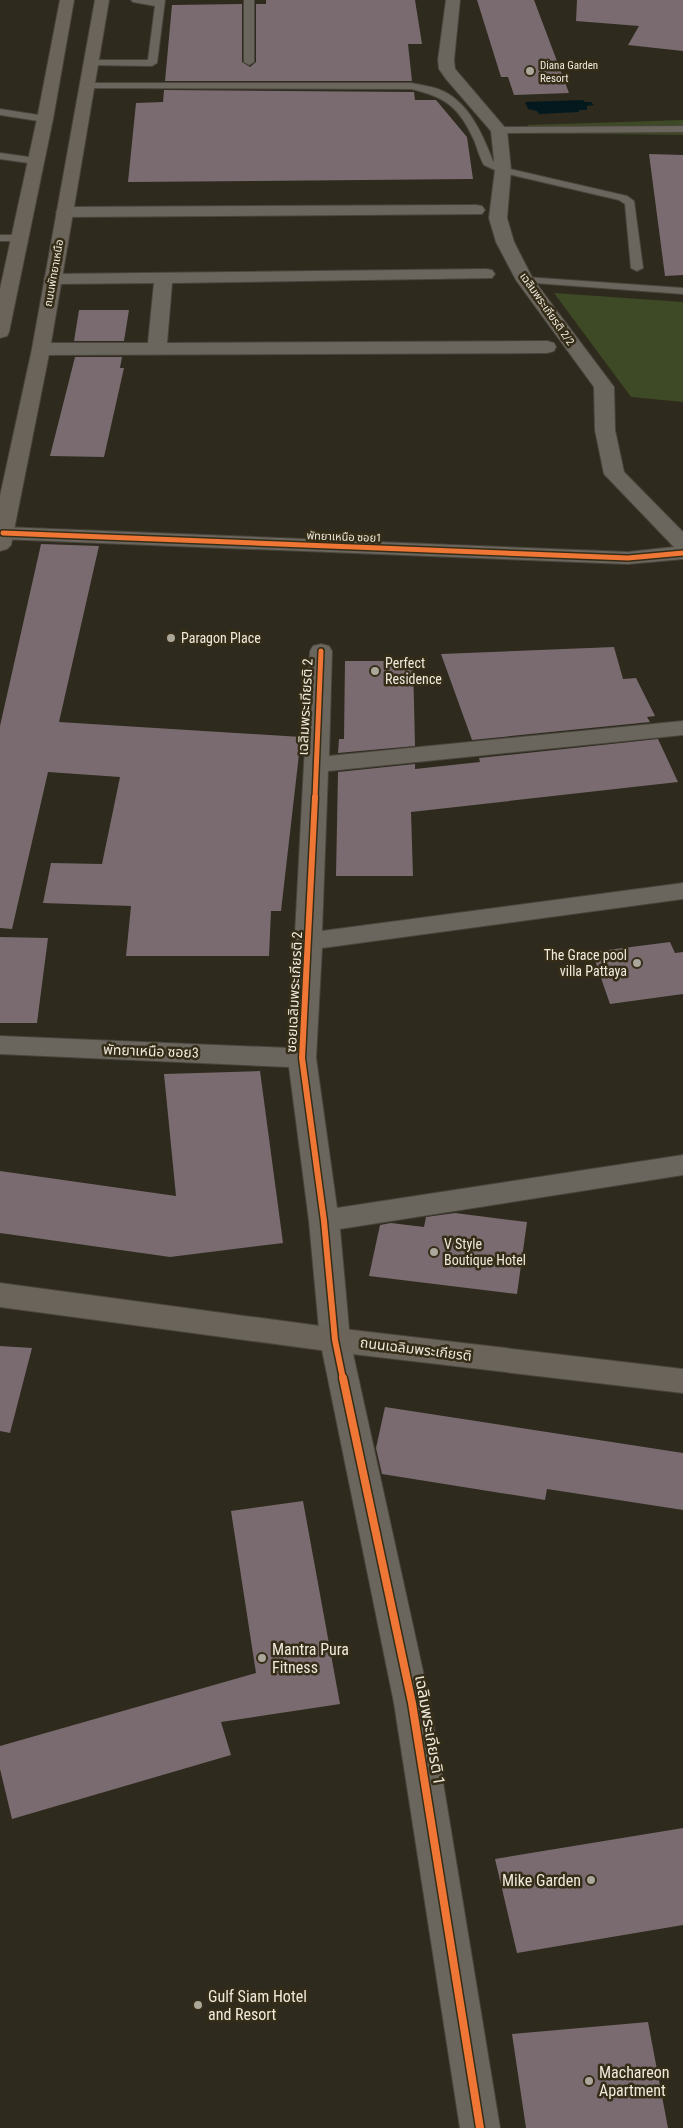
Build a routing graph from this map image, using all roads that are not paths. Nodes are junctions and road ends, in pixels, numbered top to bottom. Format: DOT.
graph roads {
  1 [pos="67,0"];
  2 [pos="102,0"];
  3 [pos="136,0"];
  4 [pos="249,0"];
  5 [pos="454,0"];
  6 [pos="159,2"];
  7 [pos="249,62"];
  8 [pos="91,63"];
  9 [pos="87,86"];
  10 [pos="0,112"];
  11 [pos="45,119"];
  12 [pos="683,129"];
  13 [pos="499,130"];
  14 [pos="0,156"];
  15 [pos="36,160"];
  16 [pos="503,170"];
  17 [pos="476,210"];
  18 [pos="65,212"];
  19 [pos="0,238"];
  20 [pos="20,238"];
  21 [pos="637,268"];
  22 [pos="486,274"];
  23 [pos="6,276"];
  24 [pos="164,276"];
  25 [pos="53,279"];
  26 [pos="525,280"];
  27 [pos="683,291"];
  28 [pos="0,332"];
  29 [pos="547,347"];
  30 [pos="41,349"];
  31 [pos="157,350"];
  32 [pos="2,539"];
  33 [pos="683,546"];
  34 [pos="321,651"];
  35 [pos="683,728"];
  36 [pos="315,765"];
  37 [pos="683,891"];
  38 [pos="309,941"];
  39 [pos="0,1045"];
  40 [pos="302,1058"];
  41 [pos="683,1165"];
  42 [pos="324,1221"];
  43 [pos="0,1295"];
  44 [pos="335,1340"];
  45 [pos="683,1381"];
  46 [pos="480,2128"];
  1 -- 11 [label="main road"];
  2 -- 8 [label="main road, ถนนพัทยาเหนือ"];
  3 -- 6 [label="lane"];
  4 -- 7 [label="lane"];
  5 -- 13 [label="street"];
  6 -- 8 [label="lane"];
  8 -- 9 [label="main road, ถนนพัทยาเหนือ"];
  9 -- 16 [label="lane"];
  9 -- 18 [label="main road, ถนนพัทยาเหนือ"];
  10 -- 11 [label="lane"];
  11 -- 15 [label="main road"];
  12 -- 13 [label="lane"];
  13 -- 16 [label="street, เฉลิมพระเกียรติ 2/2"];
  14 -- 15 [label="lane"];
  15 -- 20 [label="main road"];
  16 -- 21 [label="lane"];
  16 -- 26 [label="street, เฉลิมพระเกียรติ 2/2"];
  17 -- 18 [label="street"];
  18 -- 25 [label="main road, ถนนพัทยาเหนือ"];
  19 -- 20 [label="lane"];
  20 -- 23 [label="main road"];
  22 -- 24 [label="street"];
  23 -- 28 [label="main road"];
  24 -- 25 [label="street"];
  24 -- 31 [label="street"];
  25 -- 30 [label="main road, ถนนพัทยาเหนือ"];
  26 -- 27 [label="lane"];
  26 -- 33 [label="street, เฉลิมพระเกียรติ 2/2"];
  29 -- 31 [label="street"];
  30 -- 31 [label="street"];
  30 -- 32 [label="main road, ถนนพัทยาเหนือ"];
  32 -- 33 [label="street, พัทยาเหนือ ซอย1"];
  34 -- 36 [label="street, เฉลิมพระเกียรติ 2"];
  35 -- 36 [label="street, เฉลิมพระเกียรติ 2"];
  36 -- 38 [label="street, ซอยเฉลิมพระเกียรติ 2"];
  37 -- 38 [label="street"];
  38 -- 40 [label="street, ซอยเฉลิมพระเกียรติ 2"];
  39 -- 40 [label="street, พัทยาเหนือ ซอย3"];
  40 -- 42 [label="street, ซอยเฉลิมพระเกียรติ 2"];
  41 -- 42 [label="street"];
  42 -- 44 [label="street, ซอยเฉลิมพระเกียรติ 2"];
  43 -- 44 [label="main road, ถนนเฉลิมพระเกียรติ"];
  44 -- 45 [label="main road, ถนนเฉลิมพระเกียรติ"];
  44 -- 46 [label="street, เฉลิมพระเกียรติ 1"];
}
